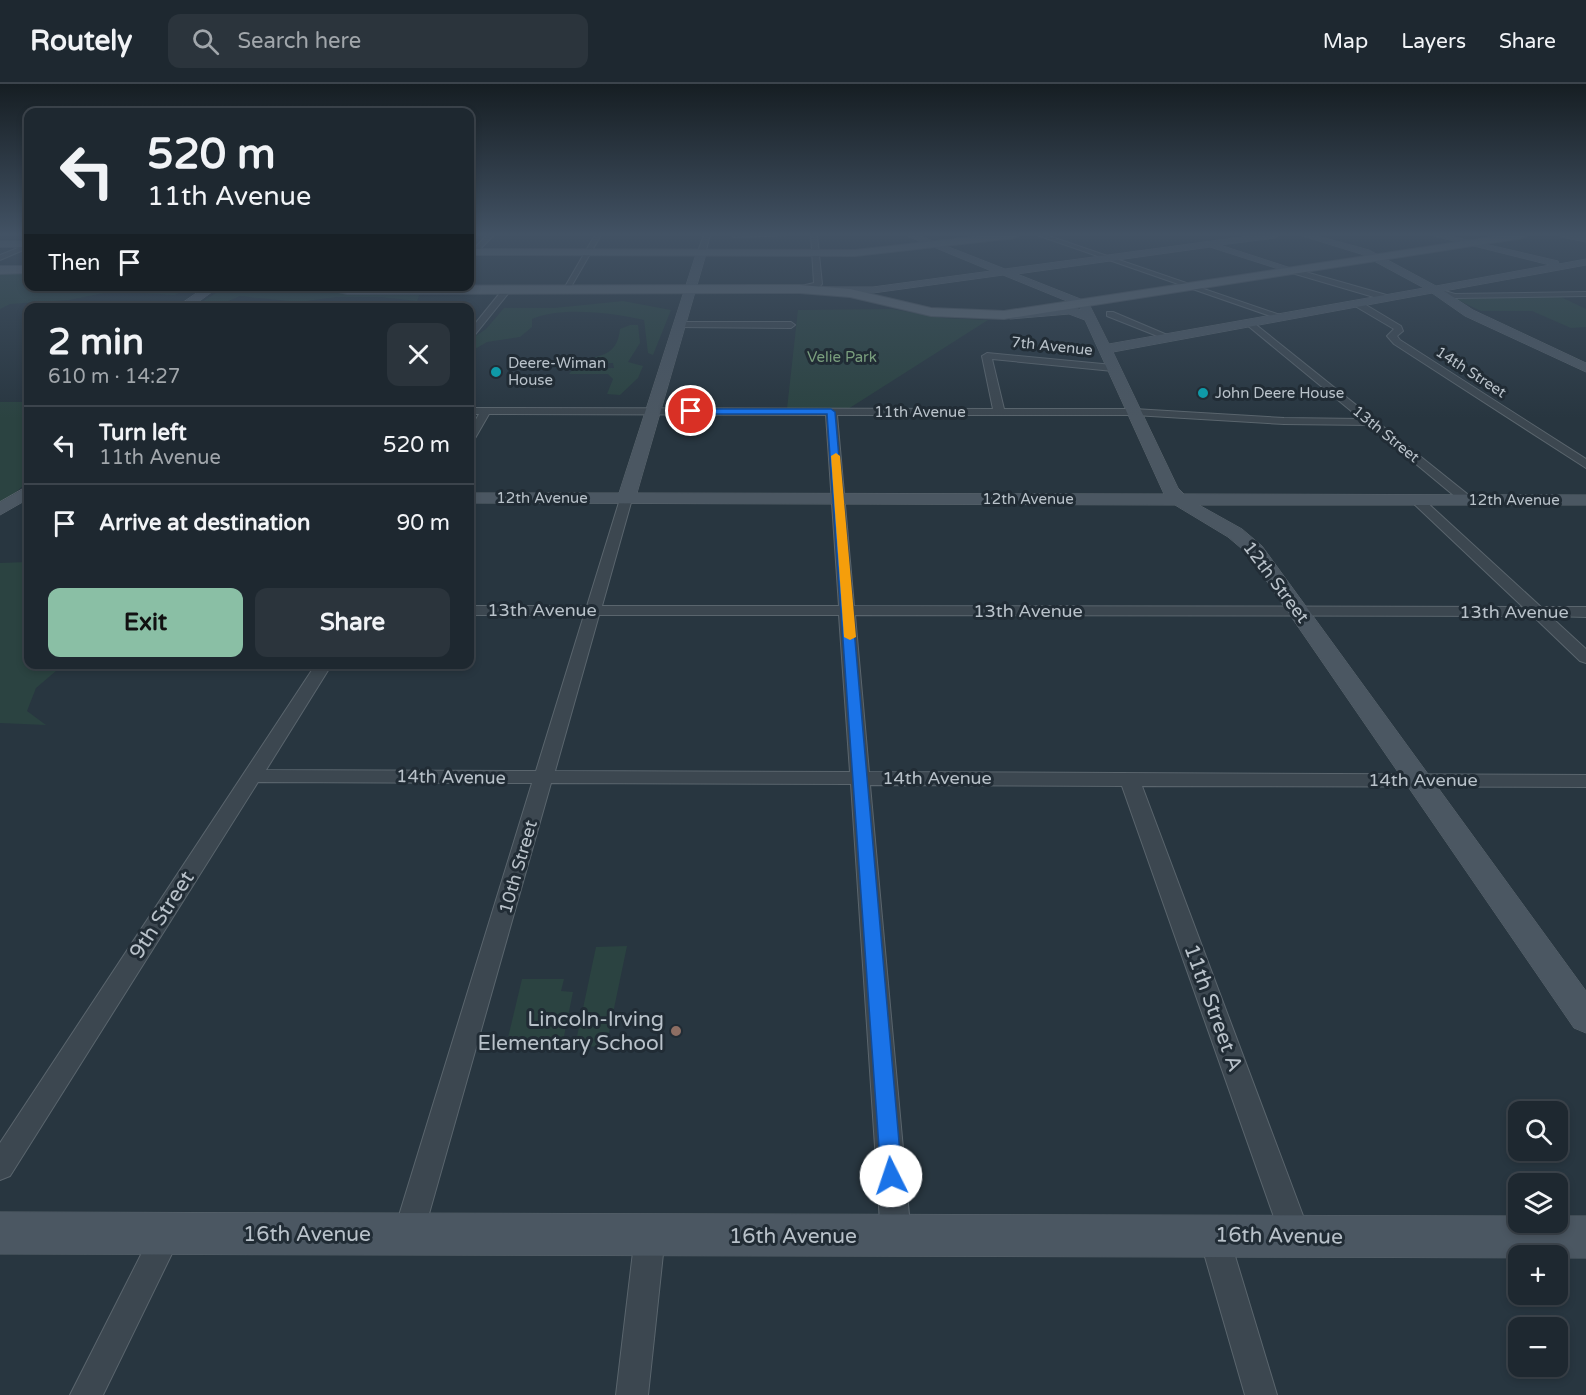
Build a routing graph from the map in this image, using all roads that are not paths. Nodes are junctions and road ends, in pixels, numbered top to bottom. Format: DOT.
graph roads {
  1 [pos="501,296"];
  2 [pos="690,296"];
  3 [pos="862,296"];
  4 [pos="1055,296"];
  5 [pos="1154,296"];
  6 [pos="1222,296"];
  7 [pos="1381,296"];
  8 [pos="1398,296"];
  9 [pos="1444,296"];
  10 [pos="1565,296"];
  11 [pos="1387,298"];
  12 [pos="1358,304"];
  13 [pos="1586,306"];
  14 [pos="1087,311"];
  15 [pos="1110,314"];
  16 [pos="1282,317"];
  17 [pos="1250,322"];
  18 [pos="791,325"];
  19 [pos="680,326"];
  20 [pos="474,329"];
  21 [pos="1168,337"];
  22 [pos="1104,349"];
  23 [pos="1584,367"];
  24 [pos="1113,368"];
  25 [pos="474,411"];
  26 [pos="486,411"];
  27 [pos="653,411"];
  28 [pos="999,411"];
  29 [pos="831,412"];
  30 [pos="1134,412"];
  31 [pos="1371,422"];
  32 [pos="474,431"];
  33 [pos="1586,464"];
  34 [pos="24,496"];
  35 [pos="474,498"];
  36 [pos="626,499"];
  37 [pos="840,499"];
  38 [pos="1179,499"];
  39 [pos="1417,500"];
  40 [pos="1467,500"];
  41 [pos="1586,500"];
  42 [pos="0,510"];
  43 [pos="474,610"];
  44 [pos="593,610"];
  45 [pos="848,611"];
  46 [pos="1299,612"];
  47 [pos="1538,612"];
  48 [pos="1586,612"];
  49 [pos="1586,658"];
  50 [pos="321,669"];
  51 [pos="251,776"];
  52 [pos="861,777"];
  53 [pos="544,778"];
  54 [pos="1419,779"];
  55 [pos="1130,780"];
  56 [pos="1586,781"];
  57 [pos="1586,1018"];
  58 [pos="0,1167"];
  59 [pos="0,1233"];
  60 [pos="167,1233"];
  61 [pos="408,1235"];
  62 [pos="650,1235"];
  63 [pos="896,1236"];
  64 [pos="1214,1236"];
  65 [pos="1296,1236"];
  66 [pos="1586,1237"];
  67 [pos="86,1395"];
  68 [pos="632,1395"];
  69 [pos="1261,1395"];
  1 -- 20 [label="street"];
  2 -- 19 [label="street"];
  3 -- 14 [label="main road"];
  4 -- 14 [label="street"];
  5 -- 14 [label="main road"];
  6 -- 16 [label="street"];
  7 -- 11 [label="street"];
  8 -- 11 [label="street, 7th Avenue"];
  9 -- 23 [label="street"];
  10 -- 13 [label="street"];
  11 -- 12 [label="street, 7th Avenue"];
  12 -- 16 [label="street, 7th Avenue"];
  12 -- 33 [label="street, 14th Street"];
  14 -- 22 [label="street, 12th Street"];
  15 -- 21 [label="street"];
  16 -- 17 [label="street, 7th Avenue"];
  17 -- 21 [label="street, 7th Avenue"];
  17 -- 31 [label="street, 13th Street"];
  18 -- 19 [label="street"];
  19 -- 27 [label="street"];
  21 -- 22 [label="street, 7th Avenue"];
  22 -- 24 [label="street, 12th Street"];
  24 -- 28 [label="street, 7th Avenue"];
  24 -- 30 [label="street, 12th Street"];
  25 -- 26 [label="street, 11th Avenue"];
  26 -- 27 [label="street, 11th Avenue"];
  26 -- 32 [label="street"];
  27 -- 29 [label="street, 11th Avenue"];
  27 -- 36 [label="street"];
  28 -- 29 [label="street, 11th Avenue"];
  28 -- 30 [label="street, 11th Avenue"];
  29 -- 37 [label="street"];
  30 -- 31 [label="street, 11th Avenue"];
  30 -- 38 [label="street, 12th Street"];
  31 -- 40 [label="street, 13th Street"];
  34 -- 42 [label="street"];
  35 -- 36 [label="street, 12th Avenue"];
  36 -- 37 [label="street, 12th Avenue"];
  36 -- 44 [label="street, 10th Street"];
  37 -- 38 [label="street, 12th Avenue"];
  37 -- 45 [label="street"];
  38 -- 39 [label="street, 12th Avenue"];
  38 -- 46 [label="street, 12th Street"];
  39 -- 40 [label="street, 12th Avenue"];
  39 -- 47 [label="street"];
  40 -- 41 [label="street, 12th Avenue"];
  43 -- 44 [label="street, 13th Avenue"];
  44 -- 45 [label="street, 13th Avenue"];
  44 -- 53 [label="street, 10th Street"];
  45 -- 46 [label="street, 13th Avenue"];
  45 -- 52 [label="street"];
  46 -- 47 [label="street, 13th Avenue"];
  46 -- 54 [label="street, 12th Street"];
  47 -- 48 [label="street, 13th Avenue"];
  47 -- 49 [label="street"];
  50 -- 51 [label="street, 9th Street"];
  51 -- 53 [label="street, 14th Avenue"];
  51 -- 58 [label="street, 9th Street"];
  52 -- 53 [label="street, 14th Avenue"];
  52 -- 55 [label="street, 14th Avenue"];
  52 -- 63 [label="street"];
  53 -- 61 [label="street, 10th Street"];
  54 -- 55 [label="street, 14th Avenue"];
  54 -- 56 [label="street, 14th Avenue"];
  54 -- 57 [label="street, 12th Street"];
  55 -- 65 [label="street, 11th Street A"];
  59 -- 60 [label="street, 16th Avenue"];
  60 -- 61 [label="street, 16th Avenue"];
  60 -- 67 [label="street"];
  61 -- 62 [label="street, 16th Avenue"];
  62 -- 63 [label="street, 16th Avenue"];
  62 -- 68 [label="street"];
  63 -- 64 [label="street, 16th Avenue"];
  64 -- 65 [label="street, 16th Avenue"];
  64 -- 69 [label="street"];
  65 -- 66 [label="street, 16th Avenue"];
}
